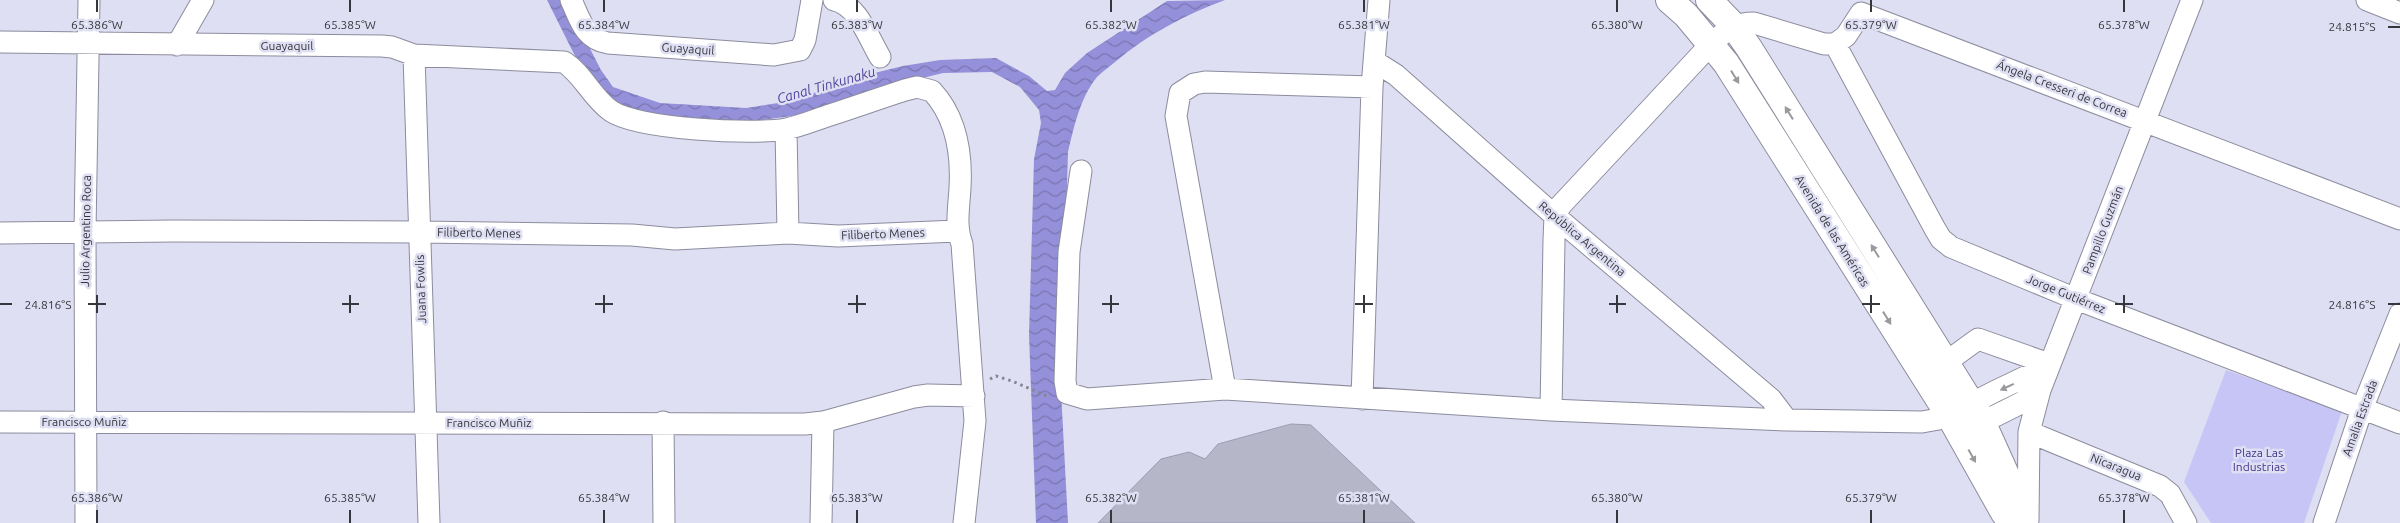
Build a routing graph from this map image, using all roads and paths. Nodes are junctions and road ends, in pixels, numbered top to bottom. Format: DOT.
graph roads {
  1 [pos="89,0"];
  2 [pos="204,0"];
  3 [pos="570,0"];
  4 [pos="812,0"];
  5 [pos="834,0"];
  6 [pos="1379,0"];
  7 [pos="1669,0"];
  8 [pos="1709,0"];
  9 [pos="2192,0"];
  10 [pos="2366,0"];
  11 [pos="1863,6"];
  12 [pos="2400,13"];
  13 [pos="1733,26"];
  14 [pos="0,42"];
  15 [pos="90,43"];
  16 [pos="1711,44"];
  17 [pos="1835,44"];
  18 [pos="177,45"];
  19 [pos="414,55"];
  20 [pos="880,57"];
  21 [pos="1374,61"];
  22 [pos="1372,87"];
  23 [pos="2144,120"];
  24 [pos="786,129"];
  25 [pos="1081,171"];
  26 [pos="1555,216"];
  27 [pos="2400,219"];
  28 [pos="84,232"];
  29 [pos="419,232"];
  30 [pos="957,232"];
  31 [pos="0,233"];
  32 [pos="788,233"];
  33 [pos="2076,299"];
  34 [pos="2400,314"];
  35 [pos="1944,363"];
  36 [pos="2050,364"];
  37 [pos="1012,380"];
  38 [pos="1225,389"];
  39 [pos="2040,390"];
  40 [pos="974,396"];
  41 [pos="1052,398"];
  42 [pos="1362,399"];
  43 [pos="2362,409"];
  44 [pos="1551,410"];
  45 [pos="1967,414"];
  46 [pos="1787,420"];
  47 [pos="0,422"];
  48 [pos="86,422"];
  49 [pos="663,422"];
  50 [pos="823,422"];
  51 [pos="427,423"];
  52 [pos="2400,424"];
  53 [pos="2029,432"];
  54 [pos="86,523"];
  55 [pos="429,523"];
  56 [pos="664,523"];
  57 [pos="821,523"];
  58 [pos="964,523"];
  59 [pos="2012,523"];
  60 [pos="2023,523"];
  61 [pos="2028,523"];
  62 [pos="2186,523"];
  63 [pos="2324,523"];
  1 -- 15 [label="street, Julio Argentino Roca"];
  2 -- 18 [label="street"];
  3 -- 4 [label="street, Guayaquil"];
  5 -- 20 [label="street"];
  6 -- 21 [label="street"];
  7 -- 16 [label="main road, Avenida de las Américas"];
  8 -- 13 [label="main road, Avenida de las Américas"];
  9 -- 23 [label="street, Pampillo Guzmán"];
  10 -- 12 [label="street"];
  11 -- 17 [label="street, Ángela Cresseri de Correa"];
  11 -- 23 [label="street, Ángela Cresseri de Correa"];
  13 -- 16 [label="street"];
  13 -- 17 [label="street"];
  35 -- 13 [label="main road, Avenida de las Américas, one-way"];
  14 -- 15 [label="street, Guayaquil"];
  15 -- 18 [label="street, Guayaquil"];
  15 -- 28 [label="street, Julio Argentino Roca"];
  16 -- 26 [label="street"];
  16 -- 45 [label="main road, Avenida de las Américas, one-way"];
  17 -- 33 [label="street, Jorge Gutiérrez"];
  18 -- 19 [label="street, Guayaquil"];
  19 -- 24 [label="street, Guayaquil"];
  19 -- 29 [label="street, Juana Fowlis"];
  21 -- 22 [label="street"];
  21 -- 26 [label="street, República Argentina"];
  22 -- 38 [label="street"];
  22 -- 42 [label="street"];
  23 -- 27 [label="street, Ángela Cresseri de Correa"];
  23 -- 33 [label="street, Pampillo Guzmán"];
  24 -- 30 [label="street"];
  24 -- 32 [label="street"];
  25 -- 38 [label="street"];
  26 -- 44 [label="street"];
  26 -- 46 [label="street, República Argentina"];
  28 -- 29 [label="street, Filiberto Menes"];
  28 -- 31 [label="street, Filiberto Menes"];
  28 -- 48 [label="street, Julio Argentino Roca"];
  29 -- 32 [label="street, Filiberto Menes"];
  29 -- 51 [label="street, Juana Fowlis"];
  30 -- 32 [label="street, Filiberto Menes"];
  30 -- 40 [label="street"];
  33 -- 36 [label="street, Pampillo Guzmán"];
  33 -- 43 [label="street, Jorge Gutiérrez"];
  34 -- 43 [label="street, Amalia Estrada"];
  35 -- 36 [label="street"];
  35 -- 45 [label="main road, Avenida de las Américas"];
  36 -- 39 [label="street, Pampillo Guzmán"];
  36 -- 45 [label="street, one-way"];
  37 -- 41 [label="path"];
  38 -- 42 [label="street"];
  39 -- 45 [label="street"];
  39 -- 53 [label="street, Pampillo Guzmán"];
  40 -- 50 [label="street, Francisco Muñiz"];
  40 -- 58 [label="street"];
  42 -- 44 [label="street"];
  43 -- 52 [label="street, Jorge Gutiérrez"];
  43 -- 63 [label="street, Amalia Estrada"];
  44 -- 46 [label="street"];
  45 -- 46 [label="street"];
  45 -- 59 [label="main road, Avenida de las Américas, one-way"];
  45 -- 60 [label="main road, Avenida de las Américas"];
  47 -- 48 [label="street, Francisco Muñiz"];
  48 -- 51 [label="street, Francisco Muñiz"];
  48 -- 54 [label="street, Julio Argentino Roca"];
  49 -- 50 [label="street, Francisco Muñiz"];
  49 -- 51 [label="street, Francisco Muñiz"];
  49 -- 56 [label="street"];
  50 -- 57 [label="street"];
  51 -- 55 [label="street, Juana Fowlis"];
  53 -- 61 [label="street, Pampillo Guzmán"];
  53 -- 62 [label="street, Nicaragua"];
}
